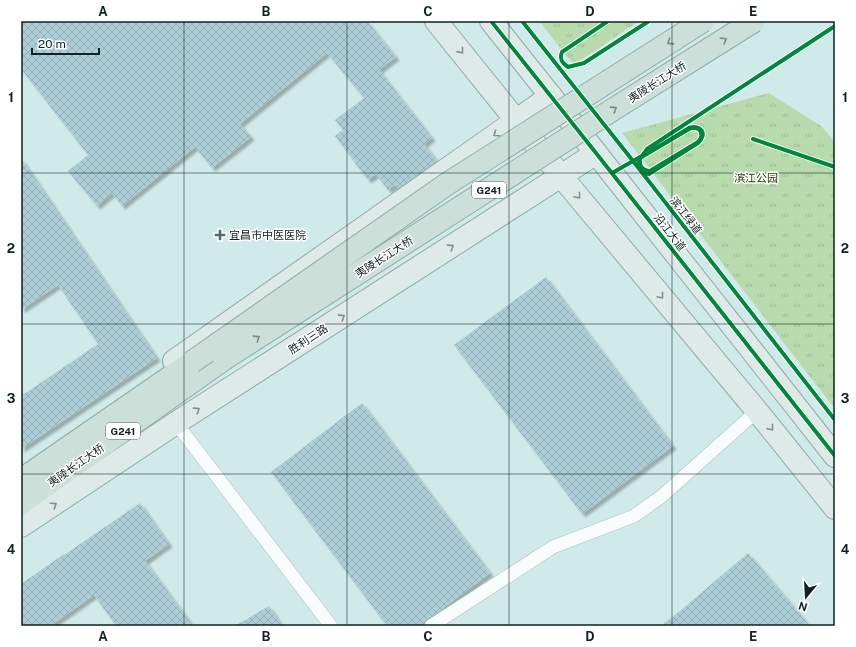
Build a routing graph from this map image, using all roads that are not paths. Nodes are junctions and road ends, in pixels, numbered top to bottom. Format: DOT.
graph roads {
  1 [pos="436,21"];
  2 [pos="491,21"];
  3 [pos="703,21"];
  4 [pos="754,21"];
  5 [pos="551,96"];
  6 [pos="516,120"];
  7 [pos="596,153"];
  8 [pos="561,176"];
  9 [pos="757,412"];
  10 [pos="176,423"];
  11 [pos="835,456"];
  12 [pos="21,469"];
  13 [pos="21,480"];
  14 [pos="21,504"];
  15 [pos="835,508"];
  16 [pos="21,526"];
  17 [pos="330,626"];
  18 [pos="431,626"];
  1 -- 6 [label="main road, one-way"];
  2 -- 5 [label="main road, 沿江大道"];
  3 -- 13 [label="highway, 夷陵长江大桥 / G241, one-way, bridge"];
  14 -- 4 [label="highway, 夷陵长江大桥 / G241, one-way, bridge"];
  5 -- 6 [label="main road"];
  5 -- 7 [label="main road, 沿江大道"];
  6 -- 8 [label="main road"];
  6 -- 12 [label="main road, one-way"];
  7 -- 8 [label="main road, 胜利三路"];
  7 -- 11 [label="main road, 沿江大道"];
  8 -- 9 [label="main road, one-way"];
  10 -- 8 [label="main road, 胜利三路, one-way"];
  9 -- 15 [label="main road, one-way"];
  9 -- 18 [label="lane"];
  16 -- 10 [label="main road, 胜利三路, one-way"];
  10 -- 17 [label="lane"];
}
